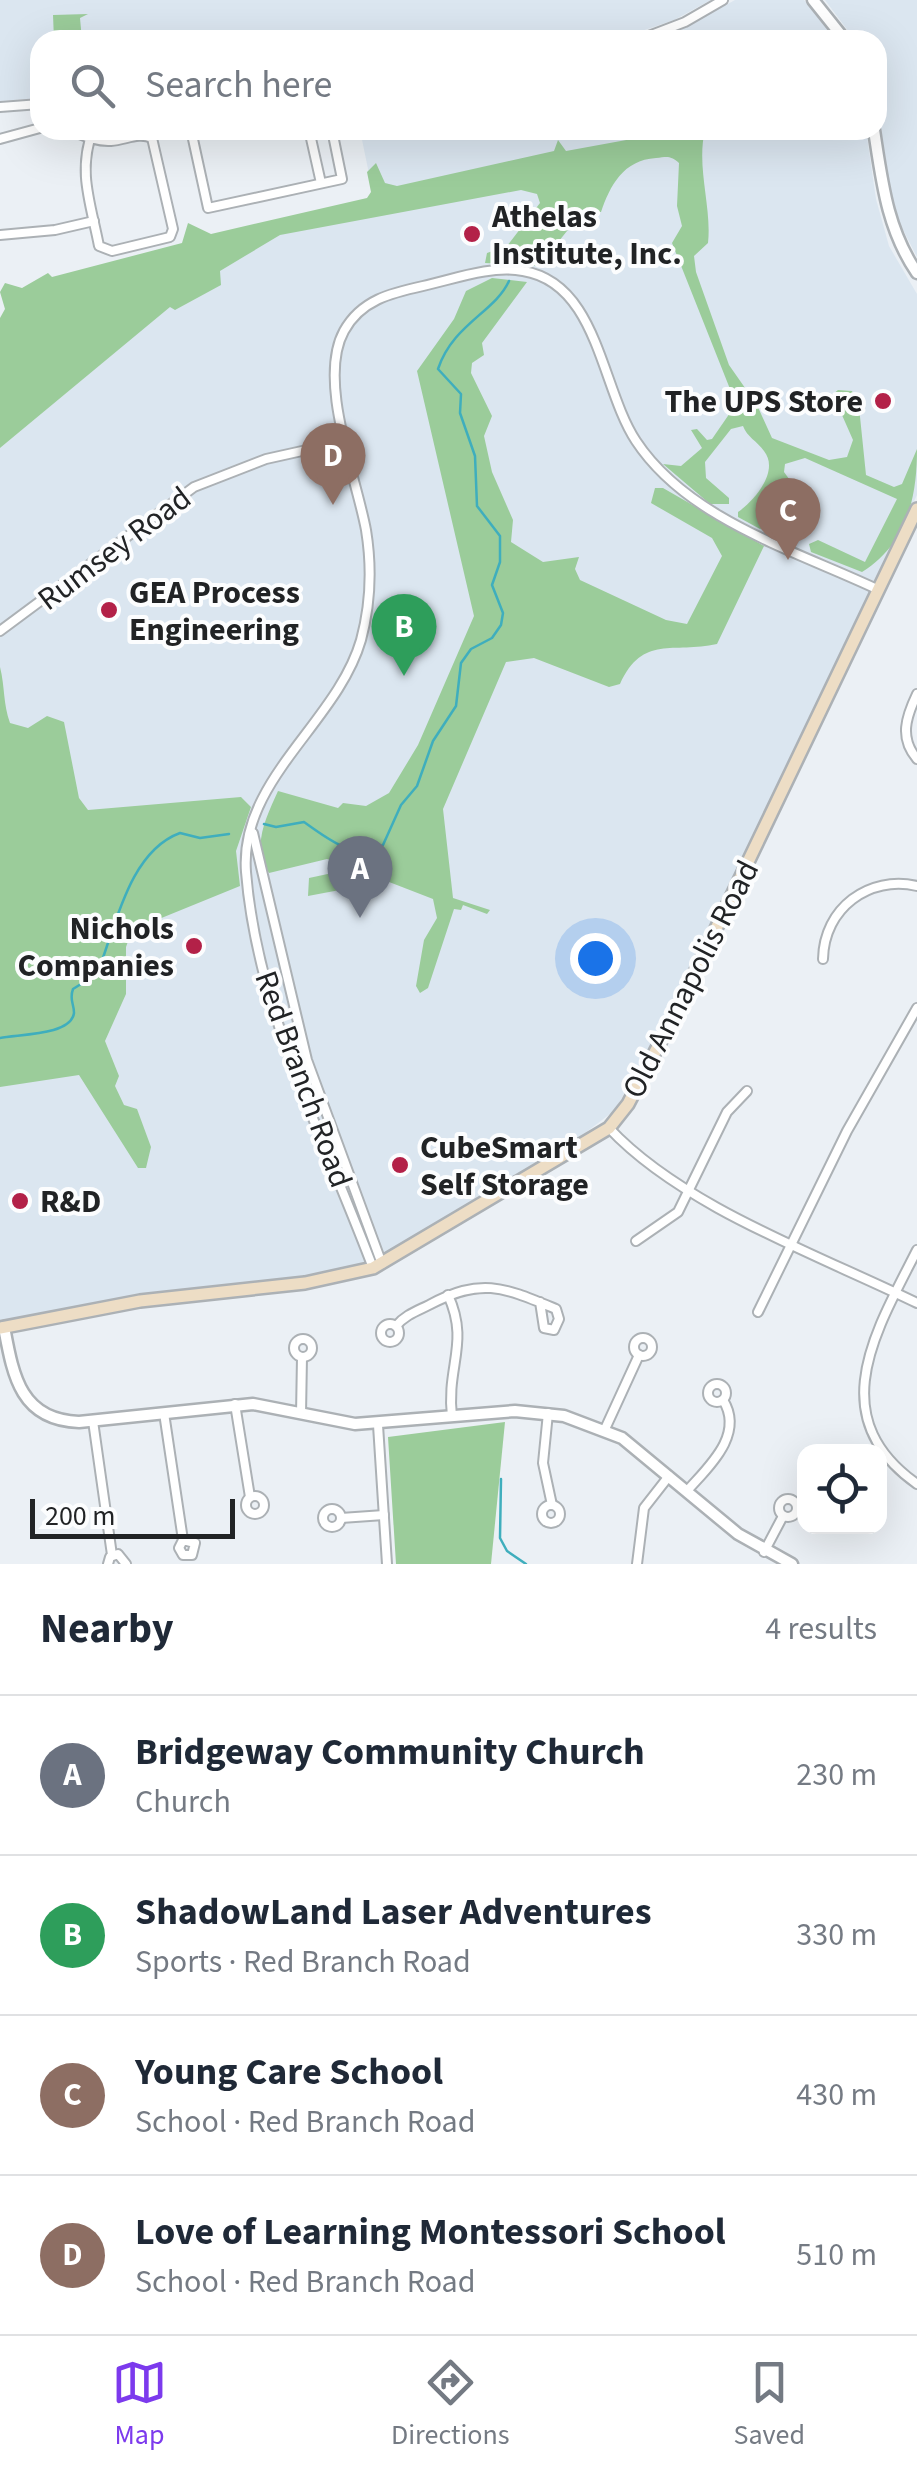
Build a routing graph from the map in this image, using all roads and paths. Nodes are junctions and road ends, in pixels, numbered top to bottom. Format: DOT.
graph roads {
  1 [pos="723,0"];
  2 [pos="813,0"];
  3 [pos="664,30"];
  4 [pos="838,30"];
  5 [pos="30,105"];
  6 [pos="0,108"];
  7 [pos="30,131"];
  8 [pos="0,139"];
  9 [pos="91,140"];
  10 [pos="152,140"];
  11 [pos="192,140"];
  12 [pos="311,140"];
  13 [pos="334,140"];
  14 [pos="876,140"];
  15 [pos="321,184"];
  16 [pos="94,221"];
  17 [pos="0,235"];
  18 [pos="917,272"];
  19 [pos="347,441"];
  20 [pos="917,509"];
  21 [pos="880,590"];
  22 [pos="0,631"];
  23 [pos="917,694"];
  24 [pos="917,760"];
  25 [pos="253,827"];
  26 [pos="917,886"];
  27 [pos="824,959"];
  28 [pos="917,1008"];
  29 [pos="747,1091"];
  30 [pos="609,1128"];
  31 [pos="689,1192"];
  32 [pos="636,1241"];
  33 [pos="792,1242"];
  34 [pos="917,1250"];
  35 [pos="378,1266"];
  36 [pos="896,1293"];
  37 [pos="448,1295"];
  38 [pos="540,1302"];
  39 [pos="917,1303"];
  40 [pos="758,1312"];
  41 [pos="396,1326"];
  42 [pos="2,1328"];
  43 [pos="639,1355"];
  44 [pos="302,1358"];
  45 [pos="723,1400"];
  46 [pos="235,1404"];
  47 [pos="164,1412"];
  48 [pos="548,1412"];
  49 [pos="301,1414"];
  50 [pos="452,1417"];
  51 [pos="92,1421"];
  52 [pos="378,1425"];
  53 [pos="605,1429"];
  54 [pos="669,1476"];
  55 [pos="917,1484"];
  56 [pos="687,1492"];
  57 [pos="250,1497"];
  58 [pos="552,1505"];
  59 [pos="384,1515"];
  60 [pos="783,1516"];
  61 [pos="341,1518"];
  62 [pos="183,1540"];
  63 [pos="764,1552"];
  64 [pos="110,1560"];
  65 [pos="126,1564"];
  66 [pos="387,1564"];
  67 [pos="636,1564"];
  68 [pos="792,1564"];
  1 -- 3 [label="street"];
  2 -- 4 [label="street"];
  5 -- 6 [label="street"];
  7 -- 8 [label="street"];
  9 -- 16 [label="street"];
  10 -- 16 [label="street"];
  11 -- 15 [label="street"];
  12 -- 15 [label="street"];
  13 -- 15 [label="street"];
  14 -- 18 [label="street"];
  16 -- 17 [label="street"];
  19 -- 21 [label="street, Red Branch Road"];
  19 -- 22 [label="street, Rumsey Road"];
  19 -- 25 [label="street, Red Branch Road"];
  20 -- 21 [label="main road, Old Annapolis Road"];
  21 -- 30 [label="main road, Old Annapolis Road"];
  23 -- 24 [label="street"];
  25 -- 35 [label="street, Red Branch Road"];
  25 -- 35 [label="street, Red Branch Road"];
  26 -- 27 [label="street"];
  28 -- 33 [label="street"];
  29 -- 31 [label="street"];
  30 -- 31 [label="street"];
  30 -- 35 [label="main road, Old Annapolis Road"];
  31 -- 32 [label="street"];
  31 -- 33 [label="street"];
  33 -- 36 [label="street"];
  33 -- 40 [label="street"];
  34 -- 36 [label="street"];
  35 -- 42 [label="main road, Old Annapolis Road"];
  36 -- 39 [label="street"];
  36 -- 55 [label="street"];
  37 -- 38 [label="street"];
  37 -- 41 [label="street"];
  37 -- 50 [label="street"];
  42 -- 51 [label="street"];
  43 -- 53 [label="street"];
  44 -- 49 [label="street"];
  45 -- 56 [label="street"];
  46 -- 47 [label="street"];
  46 -- 49 [label="street"];
  46 -- 57 [label="street"];
  47 -- 51 [label="street"];
  47 -- 62 [label="street"];
  48 -- 50 [label="street"];
  48 -- 53 [label="street"];
  48 -- 58 [label="street"];
  49 -- 52 [label="street"];
  50 -- 52 [label="street"];
  51 -- 64 [label="street"];
  52 -- 59 [label="street"];
  53 -- 54 [label="street"];
  54 -- 56 [label="street"];
  54 -- 67 [label="street"];
  56 -- 63 [label="street"];
  59 -- 61 [label="street"];
  59 -- 66 [label="street"];
  60 -- 63 [label="street"];
  63 -- 68 [label="street"];
  64 -- 65 [label="street"];
}
